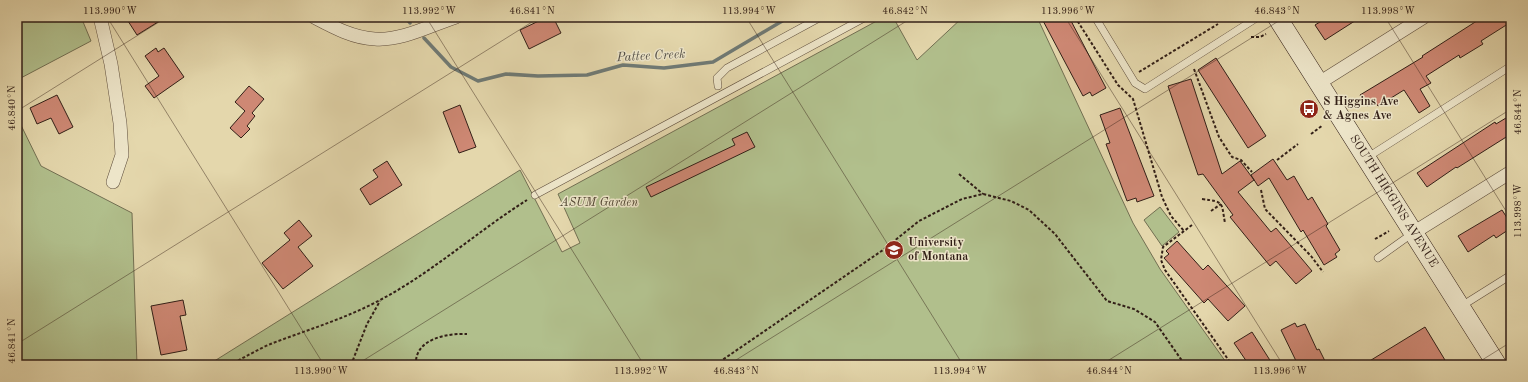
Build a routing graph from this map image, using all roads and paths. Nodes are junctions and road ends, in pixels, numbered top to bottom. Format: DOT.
graph roads {
  1 [pos="100,17"];
  2 [pos="314,17"];
  3 [pos="456,17"];
  4 [pos="821,17"];
  5 [pos="866,17"];
  6 [pos="1075,17"];
  7 [pos="1095,17"];
  8 [pos="1258,17"];
  9 [pos="1277,17"];
  10 [pos="1424,17"];
  11 [pos="1218,24"];
  12 [pos="1266,34"];
  13 [pos="1251,37"];
  14 [pos="1511,66"];
  15 [pos="1194,69"];
  16 [pos="1139,73"];
  17 [pos="1319,83"];
  18 [pos="718,86"];
  19 [pos="1323,125"];
  20 [pos="1311,134"];
  21 [pos="1298,144"];
  22 [pos="1366,158"];
  23 [pos="1277,160"];
  24 [pos="1252,172"];
  25 [pos="1511,172"];
  26 [pos="958,174"];
  27 [pos="113,182"];
  28 [pos="1261,190"];
  29 [pos="983,194"];
  30 [pos="535,195"];
  31 [pos="1202,199"];
  32 [pos="1221,204"];
  33 [pos="1211,211"];
  34 [pos="1225,223"];
  35 [pos="1192,225"];
  36 [pos="1184,231"];
  37 [pos="1388,231"];
  38 [pos="1414,233"];
  39 [pos="1375,239"];
  40 [pos="1378,258"];
  41 [pos="1323,272"];
  42 [pos="1511,275"];
  43 [pos="381,300"];
  44 [pos="1460,307"];
  45 [pos="467,334"];
  46 [pos="229,365"];
  47 [pos="352,365"];
  48 [pos="416,365"];
  49 [pos="715,365"];
  50 [pos="1185,365"];
  51 [pos="1232,365"];
  52 [pos="1497,365"];
  1 -- 27 [label="street"];
  2 -- 3 [label="street"];
  4 -- 18 [label="lane"];
  5 -- 30 [label="lane"];
  6 -- 36 [label="path"];
  7 -- 8 [label="lane"];
  9 -- 17 [label="main road, SOUTH HIGGINS AVENUE"];
  10 -- 17 [label="street"];
  11 -- 16 [label="path"];
  12 -- 13 [label="path"];
  14 -- 22 [label="lane"];
  15 -- 24 [label="path"];
  17 -- 22 [label="main road, SOUTH HIGGINS AVENUE"];
  19 -- 20 [label="path"];
  21 -- 23 [label="path"];
  22 -- 38 [label="main road, SOUTH HIGGINS AVENUE"];
  25 -- 38 [label="street"];
  26 -- 29 [label="path"];
  28 -- 41 [label="path"];
  29 -- 49 [label="path"];
  29 -- 50 [label="path"];
  30 -- 43 [label="path"];
  31 -- 32 [label="path"];
  32 -- 33 [label="path"];
  32 -- 34 [label="path"];
  35 -- 36 [label="path"];
  36 -- 51 [label="path"];
  37 -- 39 [label="path"];
  38 -- 40 [label="lane"];
  38 -- 44 [label="main road, SOUTH HIGGINS AVENUE"];
  42 -- 44 [label="lane"];
  43 -- 46 [label="path"];
  43 -- 47 [label="path"];
  44 -- 52 [label="main road, SOUTH HIGGINS AVENUE"];
  45 -- 48 [label="path"];
}
